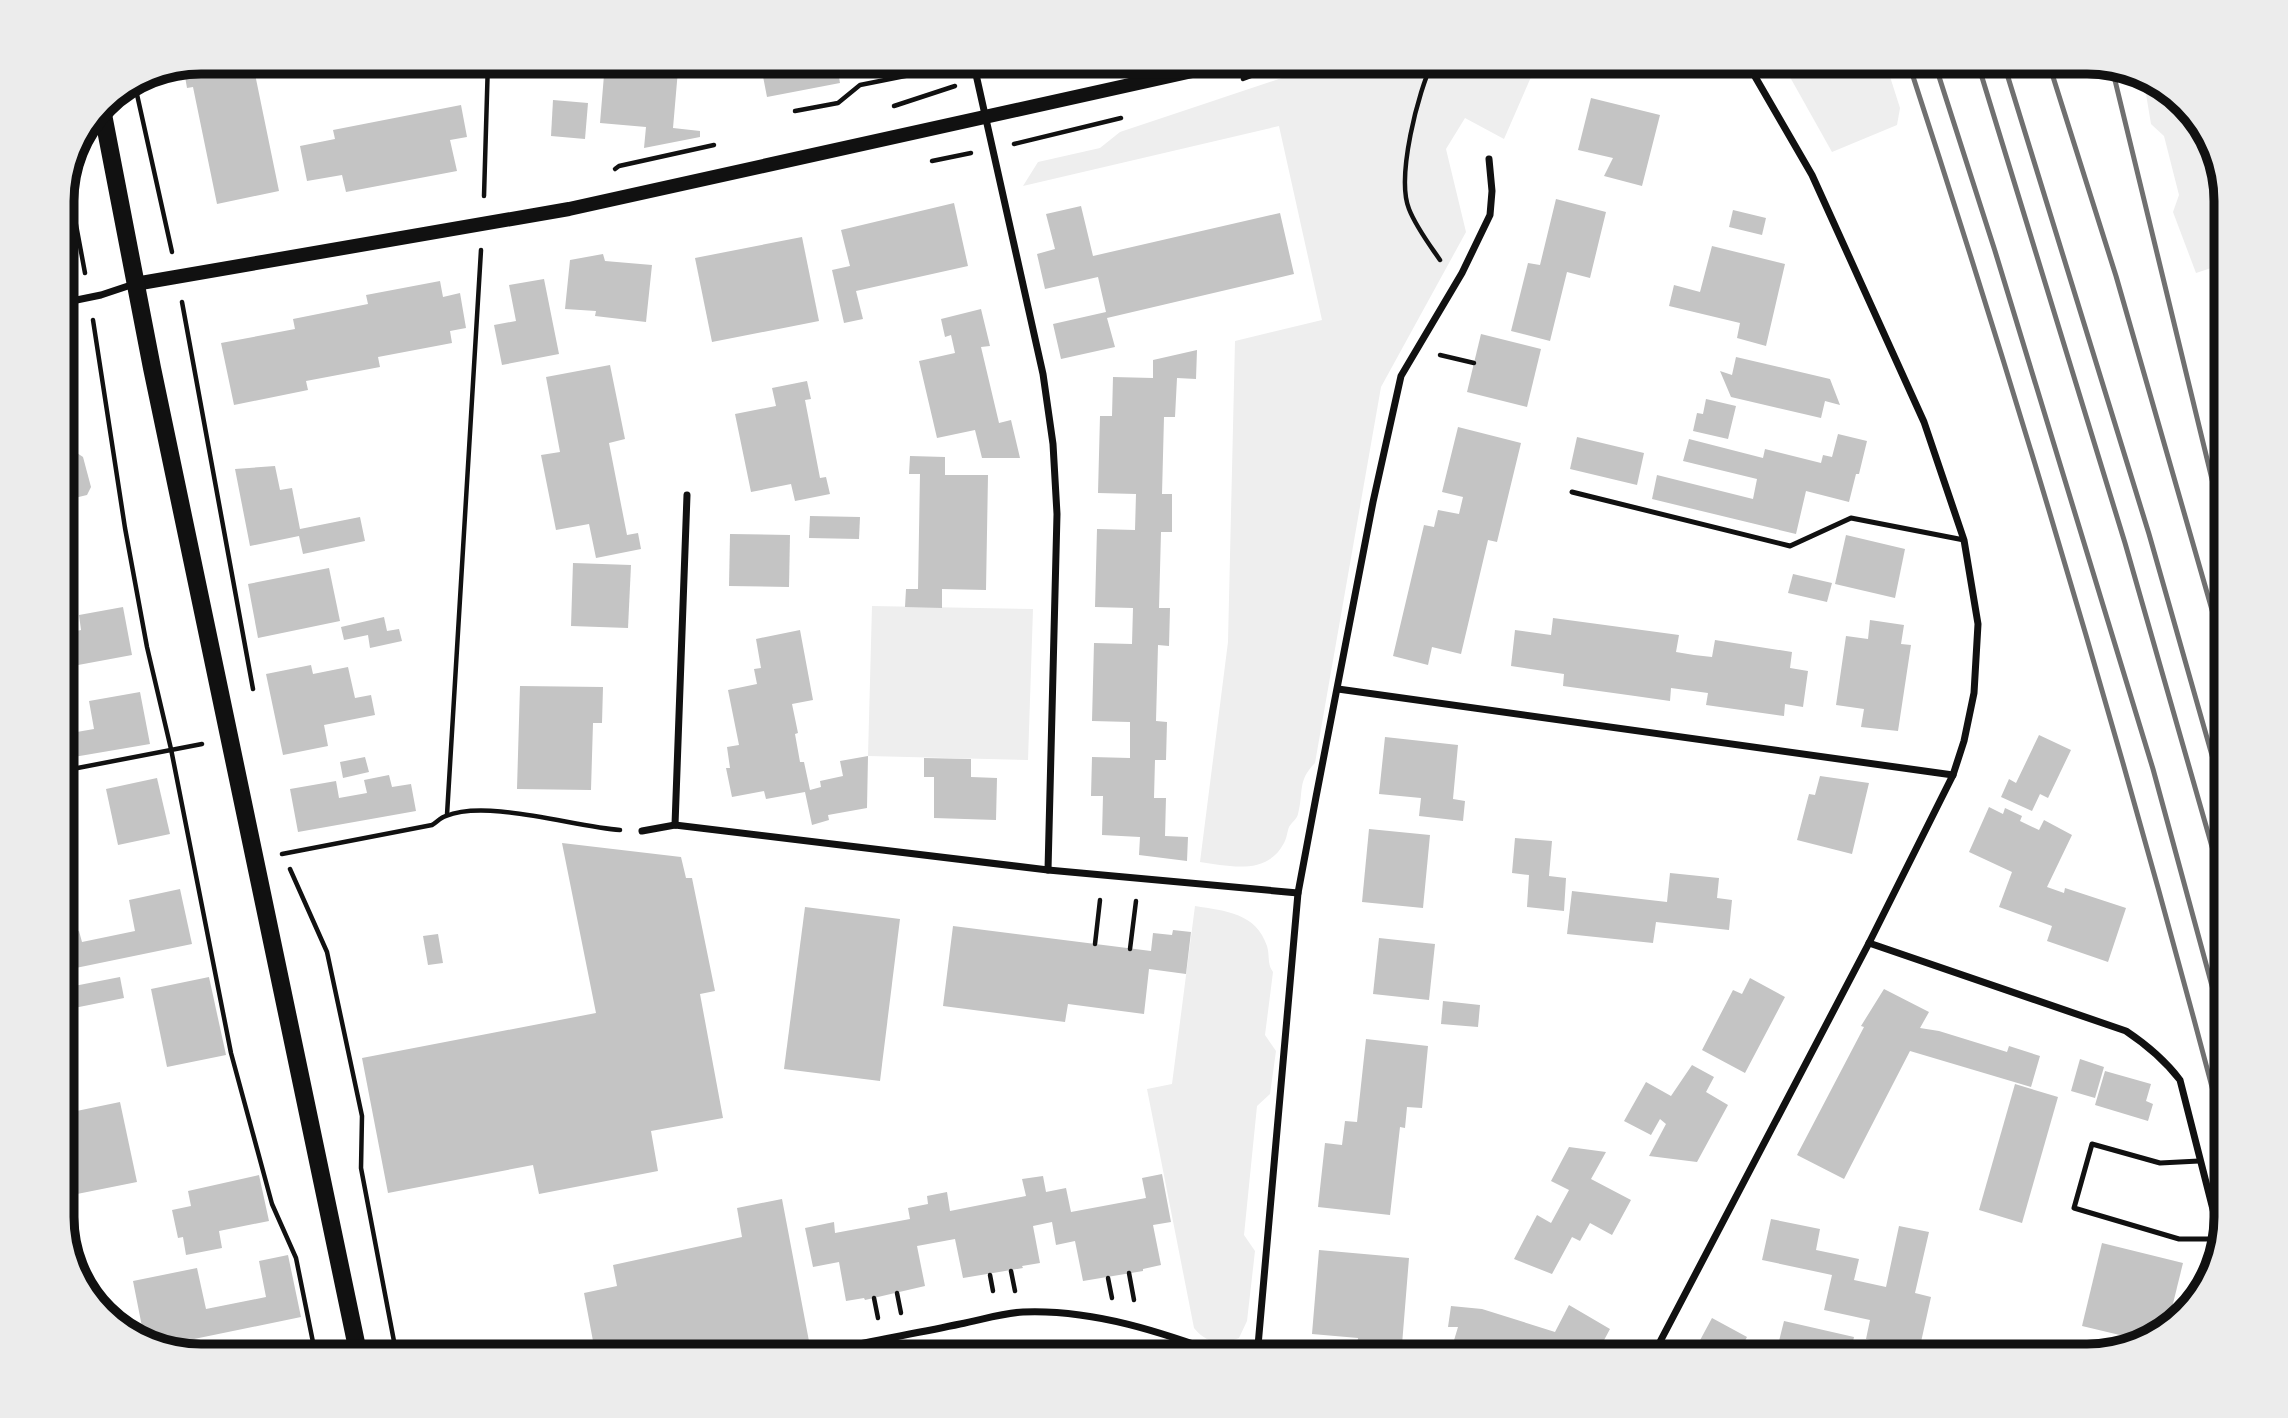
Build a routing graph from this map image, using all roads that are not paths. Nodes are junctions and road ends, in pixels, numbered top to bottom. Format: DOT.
graph roads {
  1 [pos="975,74"];
  2 [pos="1183,74"];
  3 [pos="1753,74"];
  4 [pos="984,117"];
  5 [pos="104,119"];
  6 [pos="1489,159"];
  7 [pos="135,284"];
  8 [pos="74,301"];
  9 [pos="1572,492"];
  10 [pos="687,495"];
  11 [pos="1965,540"];
  12 [pos="1338,689"];
  13 [pos="1953,775"];
  14 [pos="675,825"];
  15 [pos="642,831"];
  16 [pos="1048,870"];
  17 [pos="1298,893"];
  18 [pos="1869,943"];
  19 [pos="2199,1161"];
  20 [pos="2214,1217"];
  21 [pos="2212,1240"];
  22 [pos="356,1344"];
  23 [pos="860,1344"];
  24 [pos="1194,1344"];
  25 [pos="1258,1344"];
  26 [pos="1659,1344"];
  1 -- 4 [label="street"];
  2 -- 4 [label="main road"];
  3 -- 11 [label="street"];
  4 -- 7 [label="main road"];
  4 -- 16 [label="street"];
  5 -- 7 [label="main road"];
  6 -- 12 [label="street"];
  7 -- 8 [label="street"];
  7 -- 22 [label="main road"];
  9 -- 11 [label="lane"];
  10 -- 14 [label="street"];
  11 -- 13 [label="street"];
  12 -- 13 [label="street"];
  12 -- 17 [label="street"];
  13 -- 18 [label="street"];
  14 -- 15 [label="street"];
  14 -- 16 [label="street"];
  16 -- 17 [label="street"];
  17 -- 25 [label="street"];
  18 -- 19 [label="street"];
  18 -- 26 [label="street"];
  19 -- 20 [label="street"];
  19 -- 21 [label="lane"];
  23 -- 24 [label="street"];
}
